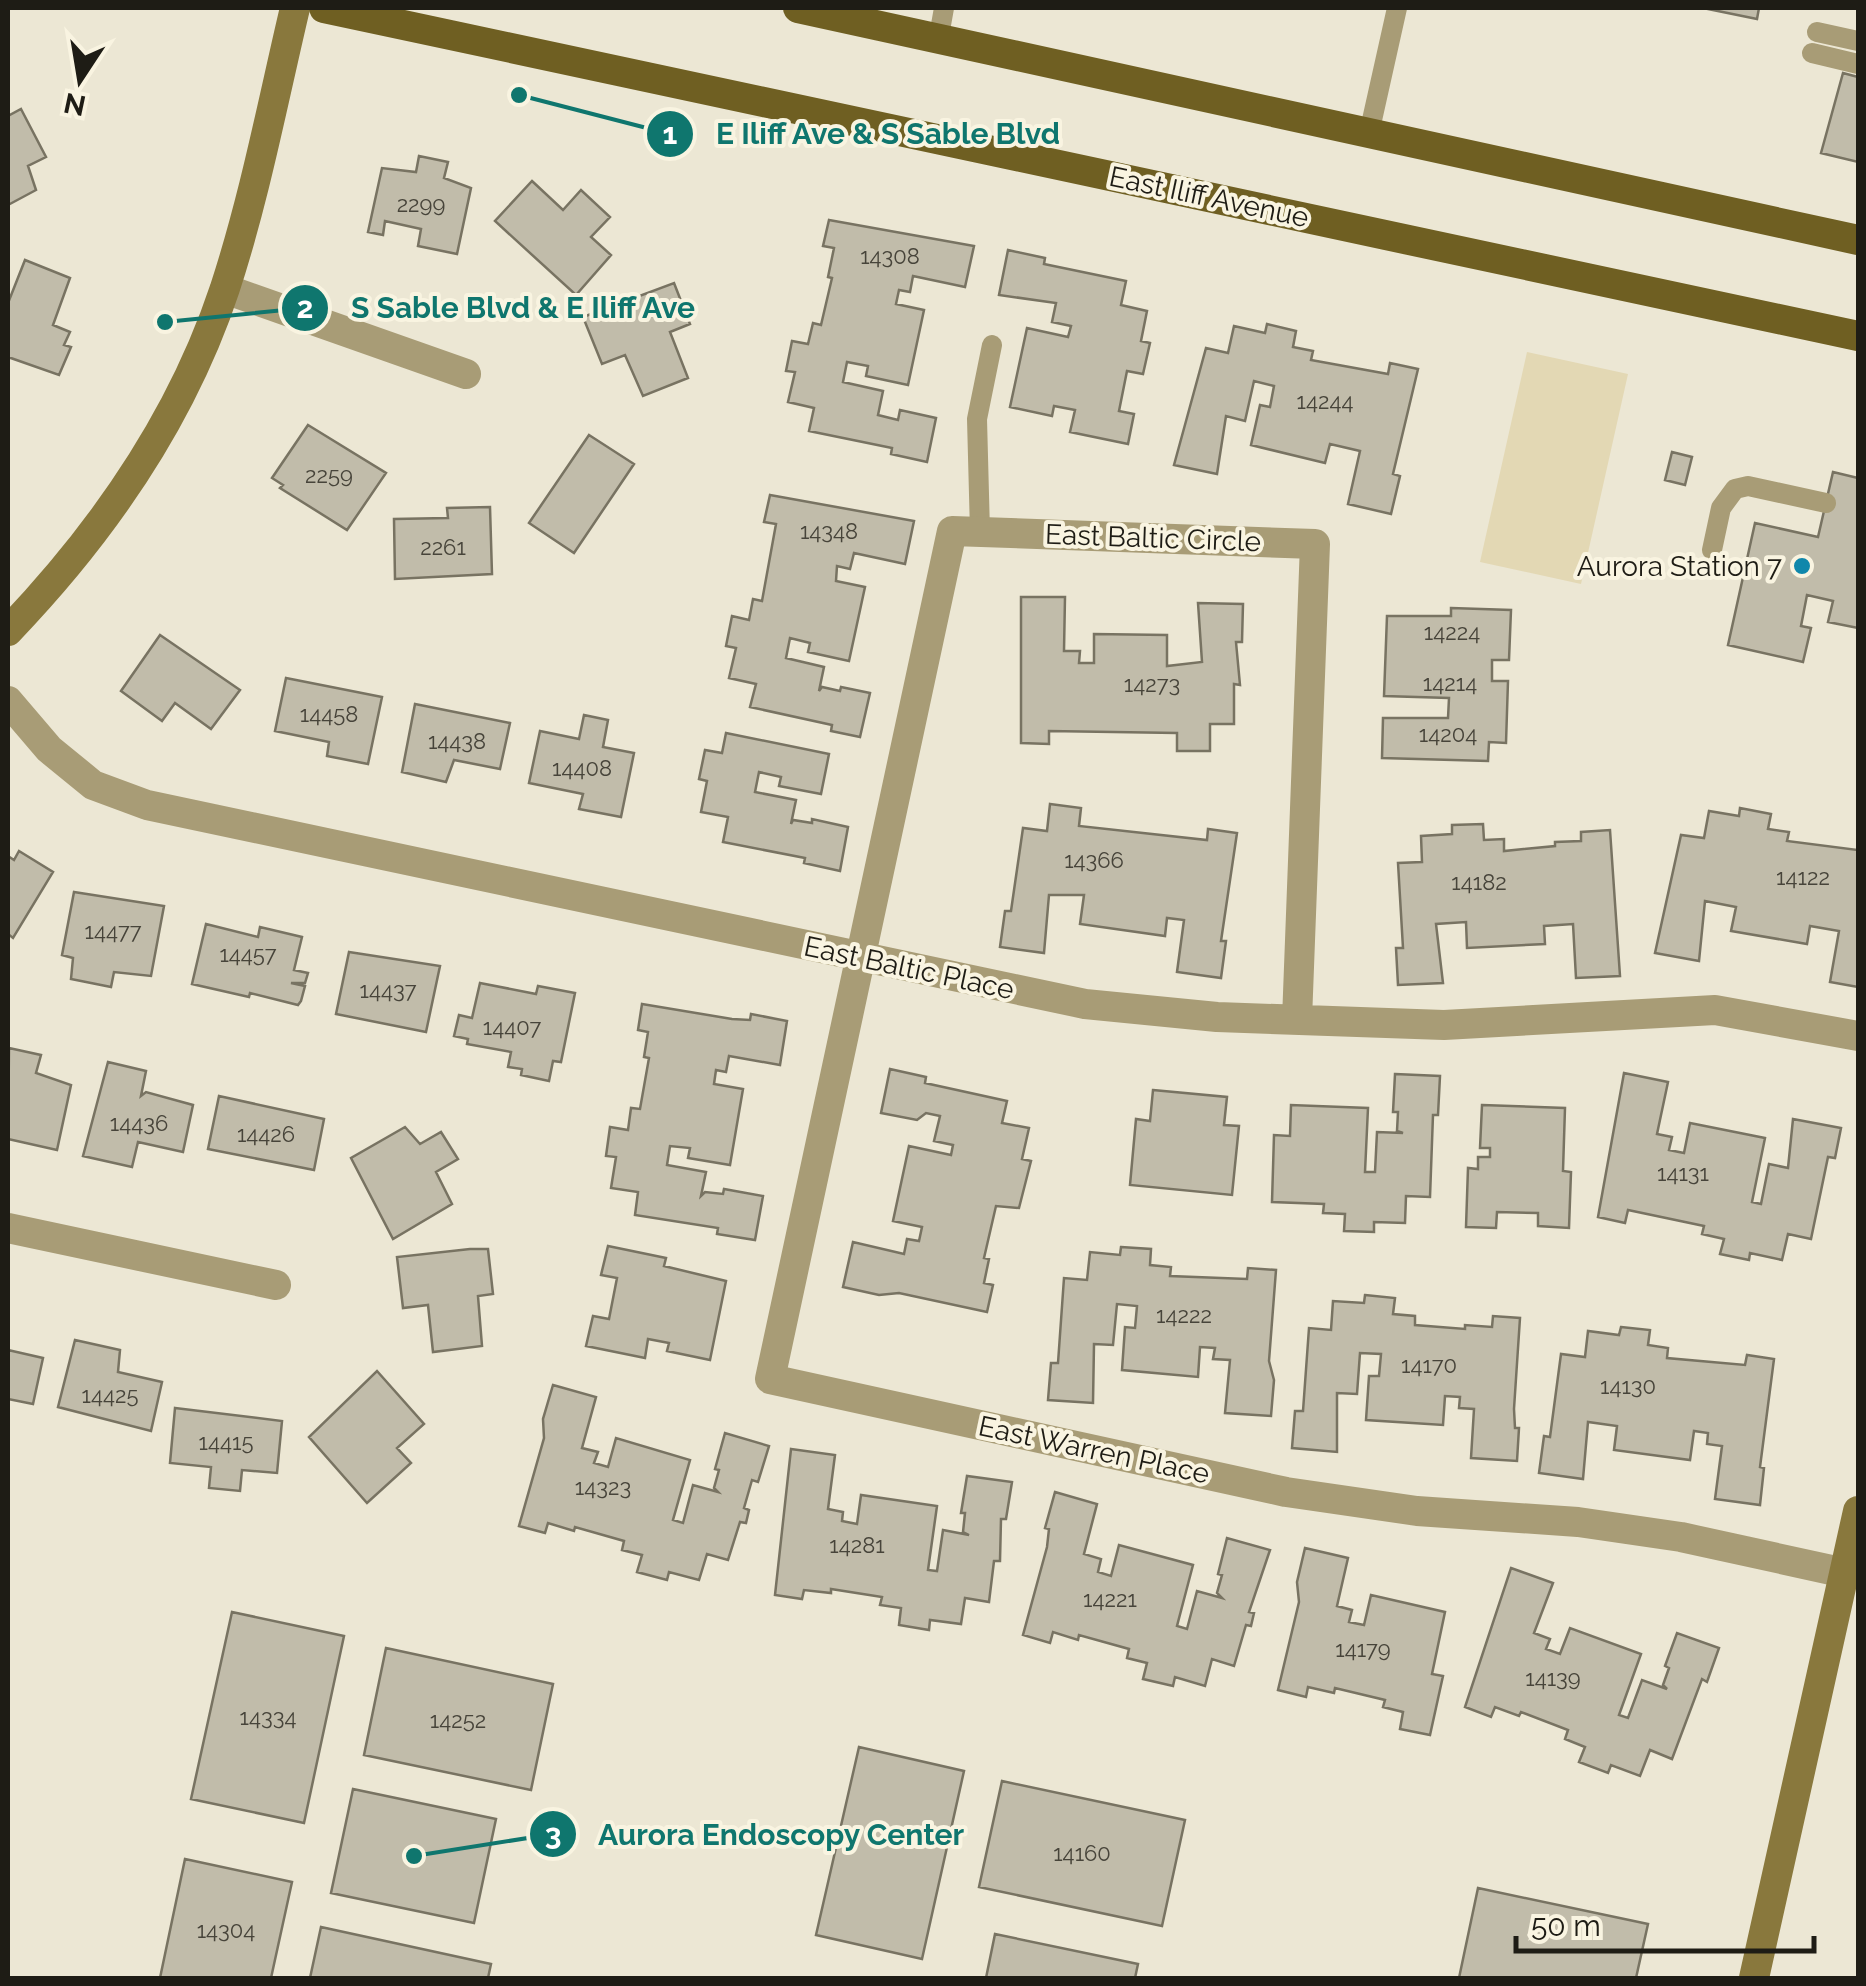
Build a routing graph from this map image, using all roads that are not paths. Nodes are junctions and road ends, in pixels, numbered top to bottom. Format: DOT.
graph roads {
  1 [pos="294,8"];
  2 [pos="324,8"];
  3 [pos="798,8"];
  4 [pos="1397,8"];
  5 [pos="942,22"];
  6 [pos="1817,32"];
  7 [pos="1858,41"];
  8 [pos="1812,53"];
  9 [pos="1858,64"];
  10 [pos="1370,129"];
  11 [pos="1858,240"];
  12 [pos="225,289"];
  13 [pos="1858,336"];
  14 [pos="992,345"];
  15 [pos="466,374"];
  16 [pos="1826,503"];
  17 [pos="980,532"];
  18 [pos="1712,550"];
  19 [pos="8,631"];
  20 [pos="8,702"];
  21 [pos="860,958"];
  22 [pos="1296,1020"];
  23 [pos="1858,1036"];
  24 [pos="8,1228"];
  25 [pos="276,1285"];
  26 [pos="1858,1511"];
  27 [pos="1845,1573"];
  28 [pos="1754,1978"];
  1 -- 12 [label="street"];
  2 -- 13 [label="main road, East Iliff Avenue"];
  3 -- 5 [label="main road"];
  4 -- 10 [label="lane"];
  5 -- 10 [label="main road"];
  6 -- 7 [label="lane"];
  8 -- 9 [label="lane"];
  10 -- 11 [label="main road"];
  12 -- 15 [label="street"];
  12 -- 19 [label="street"];
  14 -- 17 [label="lane"];
  16 -- 18 [label="lane"];
  17 -- 21 [label="street"];
  17 -- 22 [label="street, East Baltic Circle"];
  20 -- 21 [label="street, East Baltic Place"];
  21 -- 22 [label="street, East Baltic Place"];
  21 -- 27 [label="street, East Warren Place"];
  22 -- 23 [label="street, East Baltic Place"];
  24 -- 25 [label="street"];
  26 -- 27 [label="street"];
  27 -- 28 [label="street"];
}
